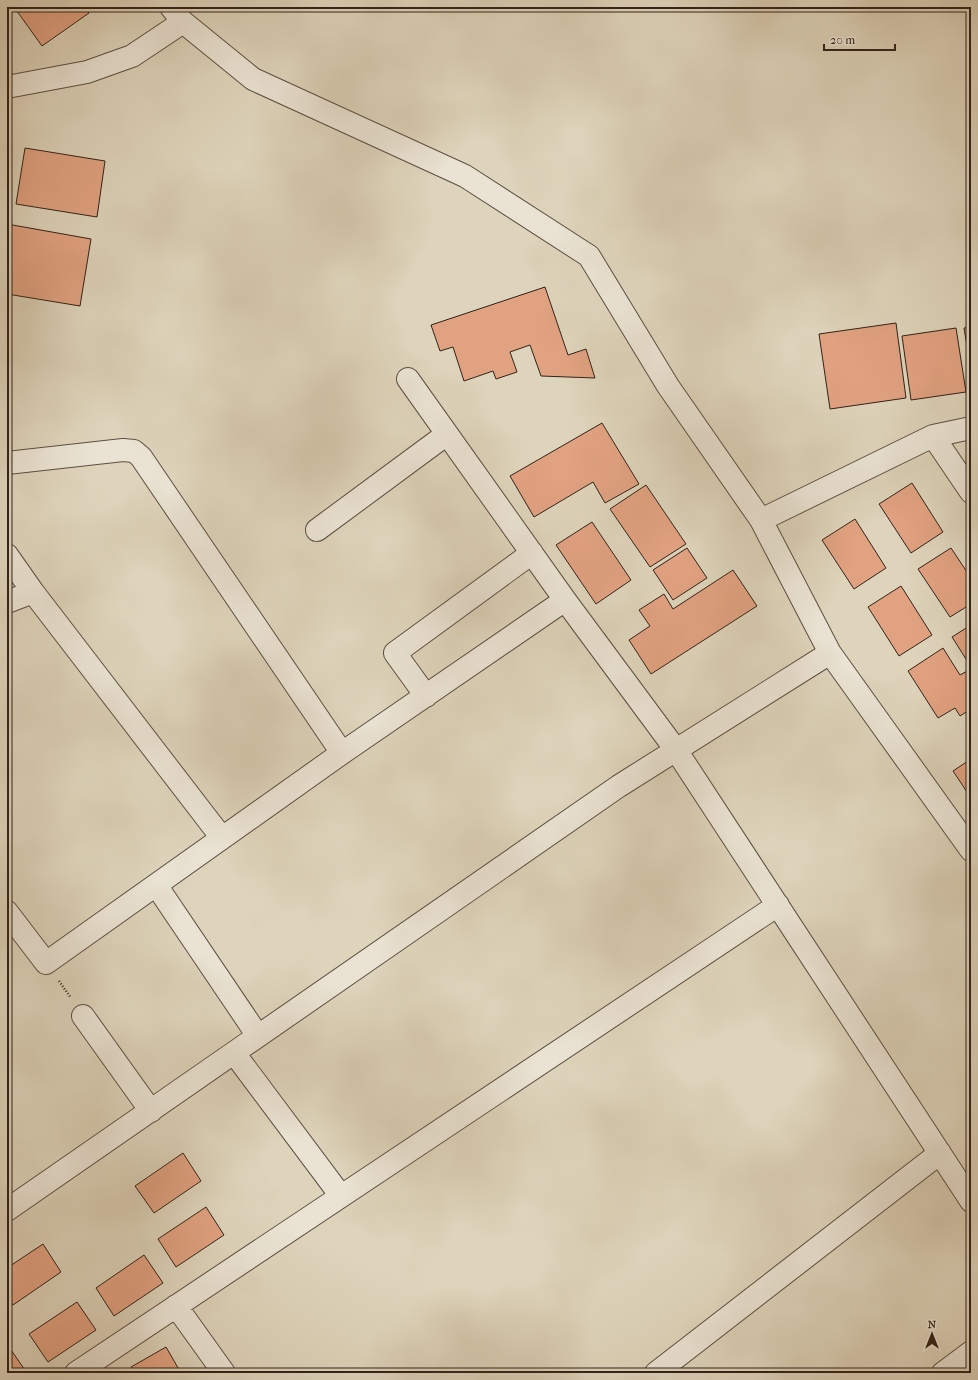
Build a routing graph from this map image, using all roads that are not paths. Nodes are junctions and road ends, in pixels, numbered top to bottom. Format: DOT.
graph roads {
  1 [pos="177,14"];
  2 [pos="7,87"];
  3 [pos="408,379"];
  4 [pos="971,428"];
  5 [pos="447,434"];
  6 [pos="933,436"];
  7 [pos="7,463"];
  8 [pos="971,492"];
  9 [pos="761,520"];
  10 [pos="317,530"];
  11 [pos="532,553"];
  12 [pos="7,555"];
  13 [pos="33,592"];
  14 [pos="565,600"];
  15 [pos="7,602"];
  16 [pos="830,653"];
  17 [pos="426,696"];
  18 [pos="676,750"];
  19 [pos="342,754"];
  20 [pos="222,838"];
  21 [pos="971,850"];
  22 [pos="156,885"];
  23 [pos="778,905"];
  24 [pos="7,912"];
  25 [pos="83,1016"];
  26 [pos="258,1036"];
  27 [pos="234,1053"];
  28 [pos="151,1111"];
  29 [pos="940,1153"];
  30 [pos="341,1196"];
  31 [pos="971,1201"];
  32 [pos="7,1210"];
  33 [pos="176,1306"];
  34 [pos="971,1352"];
  35 [pos="76,1373"];
  36 [pos="224,1373"];
  37 [pos="656,1373"];
  38 [pos="943,1373"];
  1 -- 2 [label="street"];
  1 -- 9 [label="street"];
  3 -- 5 [label="street"];
  4 -- 6 [label="street"];
  5 -- 10 [label="street"];
  5 -- 11 [label="street"];
  6 -- 8 [label="street"];
  6 -- 9 [label="street"];
  7 -- 19 [label="street"];
  9 -- 16 [label="street"];
  11 -- 14 [label="street"];
  11 -- 17 [label="street"];
  12 -- 13 [label="street"];
  13 -- 15 [label="street"];
  13 -- 20 [label="street"];
  14 -- 17 [label="street"];
  14 -- 18 [label="street"];
  16 -- 18 [label="street"];
  16 -- 21 [label="street"];
  17 -- 19 [label="street"];
  18 -- 23 [label="street"];
  18 -- 26 [label="street"];
  19 -- 20 [label="street"];
  20 -- 22 [label="street"];
  22 -- 24 [label="street"];
  22 -- 26 [label="street"];
  23 -- 29 [label="street"];
  23 -- 30 [label="street"];
  25 -- 28 [label="street"];
  26 -- 27 [label="street"];
  27 -- 28 [label="street"];
  27 -- 30 [label="street"];
  28 -- 32 [label="street"];
  29 -- 31 [label="street"];
  29 -- 37 [label="street"];
  30 -- 33 [label="street"];
  33 -- 35 [label="street"];
  33 -- 36 [label="street"];
  34 -- 38 [label="street"];
}
